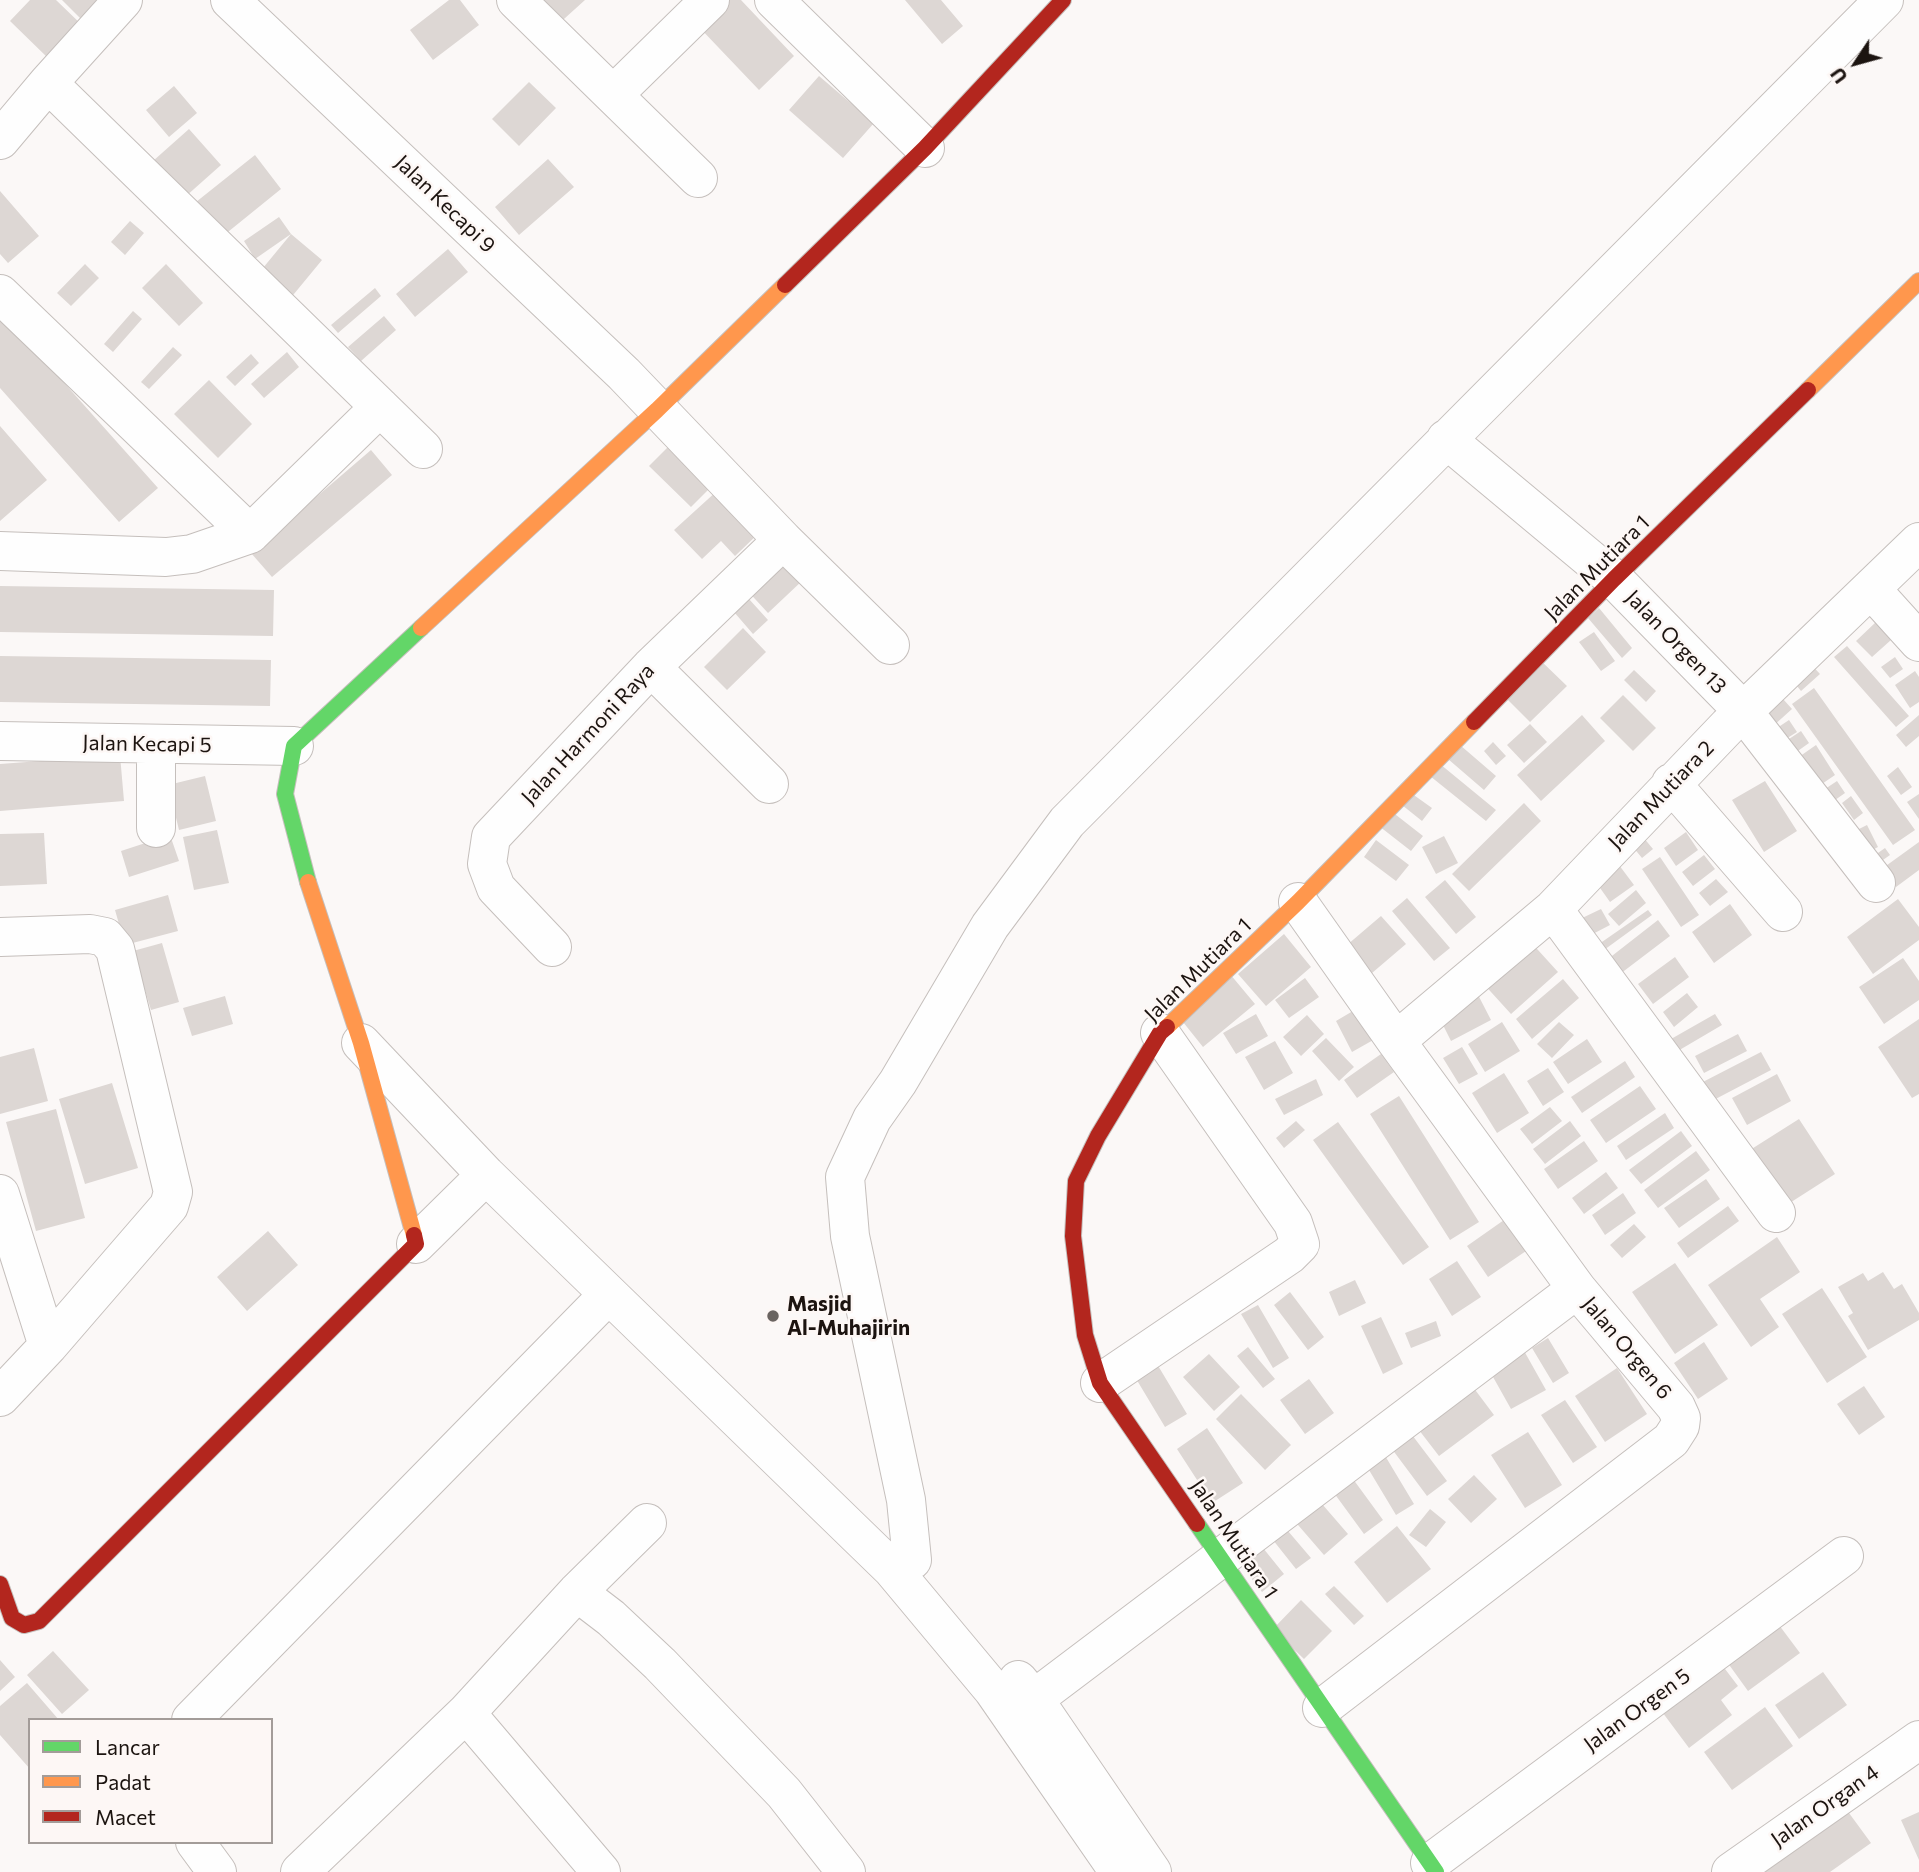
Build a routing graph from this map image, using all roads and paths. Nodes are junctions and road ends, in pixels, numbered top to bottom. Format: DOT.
graph roads {
  1 [pos="123,0"];
  2 [pos="230,0"];
  3 [pos="516,0"];
  4 [pos="710,0"];
  5 [pos="774,0"];
  6 [pos="1063,0"];
  7 [pos="1884,0"];
  8 [pos="48,83"];
  9 [pos="613,95"];
  10 [pos="0,140"];
  11 [pos="925,149"];
  12 [pos="698,178"];
  13 [pos="1919,281"];
  14 [pos="0,294"];
  15 [pos="380,408"];
  16 [pos="657,410"];
  17 [pos="1446,439"];
  18 [pos="423,449"];
  19 [pos="250,534"];
  20 [pos="783,540"];
  21 [pos="1919,542"];
  22 [pos="0,551"];
  23 [pos="1614,579"];
  24 [pos="1871,589"];
  25 [pos="1919,642"];
  26 [pos="891,645"];
  27 [pos="651,667"];
  28 [pos="1744,710"];
  29 [pos="0,741"];
  30 [pos="156,744"];
  31 [pos="294,746"];
  32 [pos="1671,783"];
  33 [pos="769,784"];
  34 [pos="156,828"];
  35 [pos="1876,883"];
  36 [pos="1298,902"];
  37 [pos="1553,909"];
  38 [pos="1783,912"];
  39 [pos="0,937"];
  40 [pos="552,947"];
  41 [pos="1160,1033"];
  42 [pos="1396,1041"];
  43 [pos="361,1044"];
  44 [pos="486,1175"];
  45 [pos="0,1194"];
  46 [pos="1776,1213"];
  47 [pos="416,1244"];
  48 [pos="1577,1289"];
  49 [pos="608,1295"];
  50 [pos="48,1346"];
  51 [pos="1100,1383"];
  52 [pos="0,1396"];
  53 [pos="647,1523"];
  54 [pos="1844,1556"];
  55 [pos="1222,1558"];
  56 [pos="902,1564"];
  57 [pos="0,1584"];
  58 [pos="577,1592"];
  59 [pos="1034,1699"];
  60 [pos="1322,1708"];
  61 [pos="466,1713"];
  62 [pos="193,1718"];
  63 [pos="1919,1740"];
  64 [pos="196,1844"];
  65 [pos="323,1864"];
  66 [pos="1433,1868"];
  67 [pos="217,1872"];
  68 [pos="601,1872"];
  69 [pos="846,1872"];
  70 [pos="1119,1872"];
  71 [pos="1152,1872"];
  72 [pos="1731,1872"];
  1 -- 8 [label="street"];
  2 -- 16 [label="street, Jalan Kecapi 9"];
  3 -- 9 [label="street"];
  4 -- 9 [label="street"];
  5 -- 11 [label="street"];
  6 -- 11 [label="street"];
  7 -- 17 [label="street"];
  8 -- 10 [label="street"];
  8 -- 15 [label="street"];
  9 -- 12 [label="street"];
  11 -- 16 [label="street"];
  13 -- 23 [label="street, Jalan Mutiara 1"];
  14 -- 19 [label="street"];
  15 -- 18 [label="street"];
  15 -- 19 [label="street"];
  16 -- 20 [label="street, Jalan Kecapi 9"];
  16 -- 31 [label="street"];
  17 -- 23 [label="street, Jalan Orgen 13"];
  17 -- 56 [label="street"];
  19 -- 22 [label="street"];
  20 -- 26 [label="street, Jalan Kecapi 9"];
  20 -- 27 [label="street, Jalan Harmoni Raya"];
  21 -- 24 [label="street, Jalan Mutiara 2"];
  23 -- 28 [label="street, Jalan Orgen 13"];
  23 -- 36 [label="street, Jalan Mutiara 1"];
  24 -- 25 [label="street"];
  24 -- 28 [label="street, Jalan Mutiara 2"];
  27 -- 33 [label="street"];
  27 -- 40 [label="street, Jalan Harmoni Raya"];
  28 -- 32 [label="street, Jalan Mutiara 2"];
  28 -- 35 [label="street, Jalan Orgen 13"];
  29 -- 30 [label="street, Jalan Kecapi 5"];
  30 -- 31 [label="street, Jalan Kecapi 5"];
  30 -- 34 [label="street"];
  31 -- 43 [label="street"];
  32 -- 37 [label="street, Jalan Mutiara 2"];
  32 -- 38 [label="street"];
  36 -- 41 [label="street, Jalan Mutiara 1"];
  36 -- 42 [label="street, Jalan Orgen 6"];
  37 -- 42 [label="street, Jalan Mutiara 2"];
  37 -- 46 [label="street"];
  39 -- 50 [label="street"];
  41 -- 51 [label="street, Jalan Mutiara 1"];
  41 -- 51 [label="street"];
  42 -- 48 [label="street, Jalan Orgen 6"];
  43 -- 44 [label="street"];
  43 -- 47 [label="street"];
  44 -- 47 [label="street"];
  44 -- 49 [label="street"];
  45 -- 50 [label="street"];
  47 -- 57 [label="street"];
  48 -- 55 [label="street"];
  48 -- 60 [label="street, Jalan Orgen 6"];
  49 -- 56 [label="street"];
  49 -- 62 [label="street"];
  50 -- 52 [label="street"];
  51 -- 55 [label="street, Jalan Mutiara 1"];
  53 -- 58 [label="street"];
  54 -- 66 [label="street, Jalan Orgen 5"];
  55 -- 59 [label="street"];
  55 -- 60 [label="street, Jalan Mutiara 1"];
  56 -- 59 [label="street"];
  56 -- 70 [label="street"];
  58 -- 61 [label="street"];
  58 -- 69 [label="street"];
  59 -- 71 [label="street"];
  60 -- 66 [label="street, Jalan Mutiara 1"];
  61 -- 65 [label="street"];
  61 -- 68 [label="street"];
  63 -- 72 [label="street, Jalan Organ 4"];
  64 -- 67 [label="street"];
}
